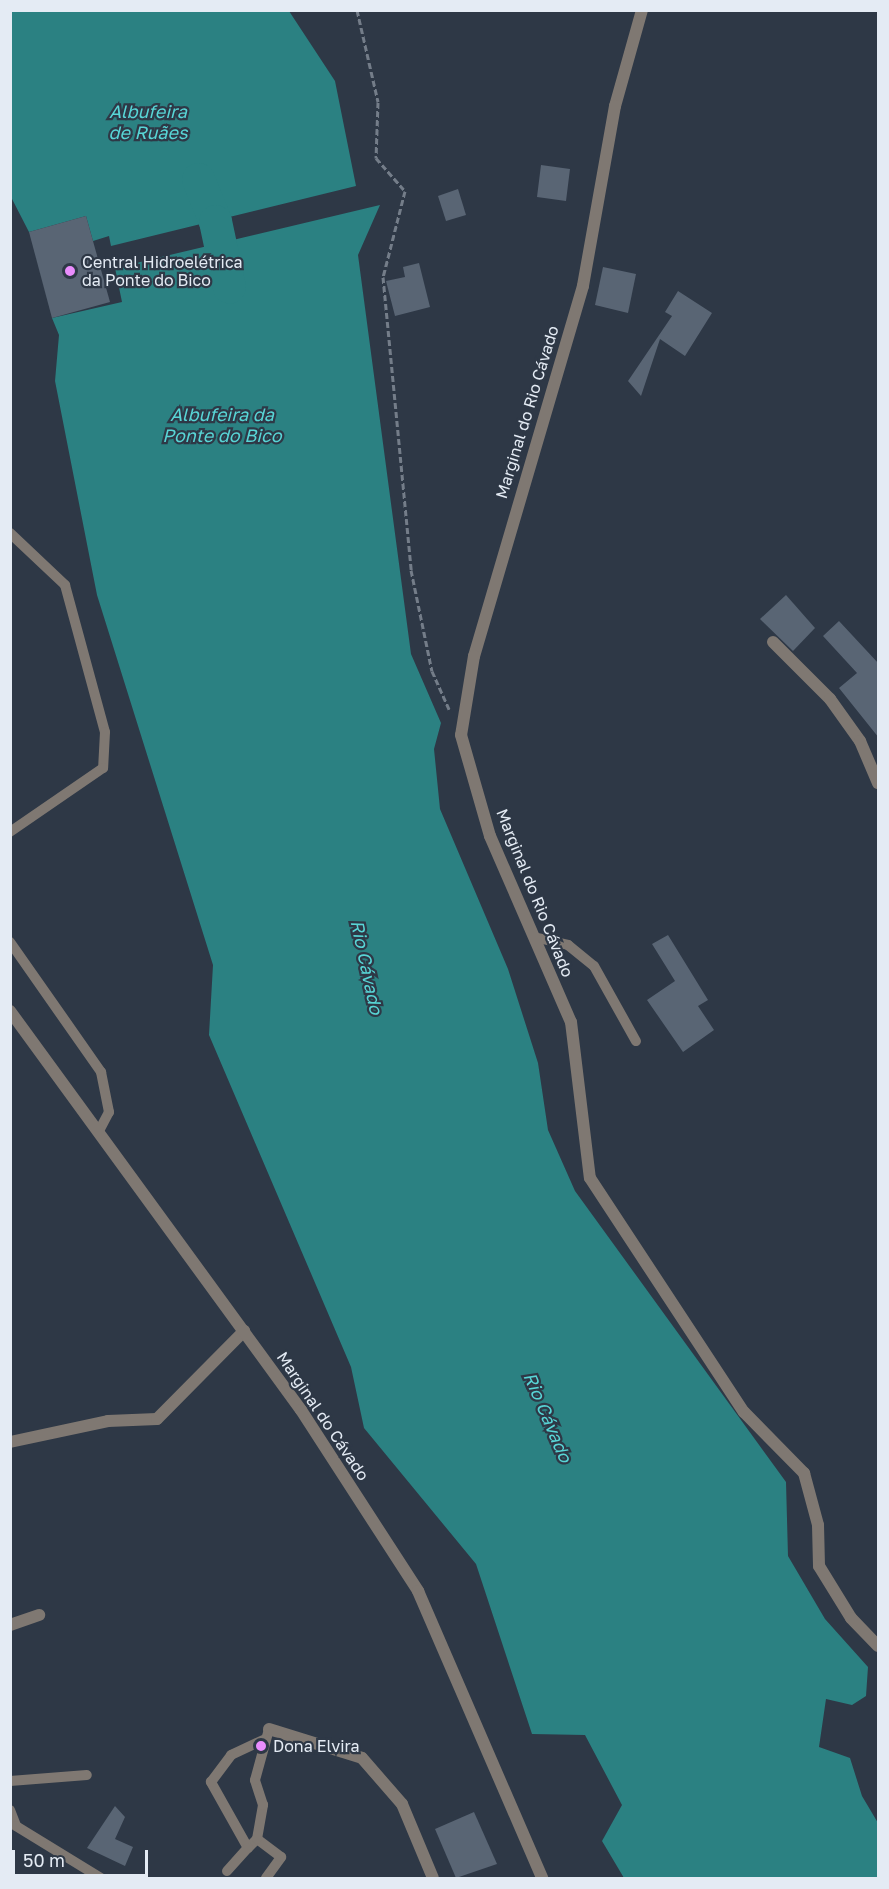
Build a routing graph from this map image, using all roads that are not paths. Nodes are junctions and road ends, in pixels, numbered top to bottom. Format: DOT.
graph roads {
  1 [pos="642,10"];
  2 [pos="10,533"];
  3 [pos="773,642"];
  4 [pos="879,783"];
  5 [pos="10,832"];
  6 [pos="534,937"];
  7 [pos="10,942"];
  8 [pos="10,1011"];
  9 [pos="636,1041"];
  10 [pos="99,1131"];
  11 [pos="244,1330"];
  12 [pos="10,1442"];
  13 [pos="39,1615"];
  14 [pos="10,1625"];
  15 [pos="879,1646"];
  16 [pos="268,1734"];
  17 [pos="87,1775"];
  18 [pos="10,1781"];
  19 [pos="10,1810"];
  20 [pos="257,1839"];
  21 [pos="248,1848"];
  22 [pos="227,1871"];
  23 [pos="101,1878"];
  24 [pos="266,1878"];
  25 [pos="433,1878"];
  26 [pos="542,1878"];
  1 -- 6 [label="street, Marginal do Rio Cávado"];
  2 -- 5 [label="lane"];
  3 -- 4 [label="street"];
  6 -- 9 [label="lane"];
  6 -- 15 [label="street, Marginal do Rio Cávado"];
  7 -- 10 [label="lane"];
  8 -- 10 [label="street, Marginal do Cávado"];
  10 -- 11 [label="street, Marginal do Cávado"];
  11 -- 12 [label="street"];
  11 -- 26 [label="street, Marginal do Cávado"];
  13 -- 14 [label="street"];
  16 -- 20 [label="lane"];
  16 -- 21 [label="lane"];
  16 -- 25 [label="street"];
  17 -- 18 [label="lane"];
  19 -- 23 [label="lane"];
  20 -- 21 [label="lane"];
  20 -- 24 [label="lane"];
  21 -- 22 [label="lane"];
}
